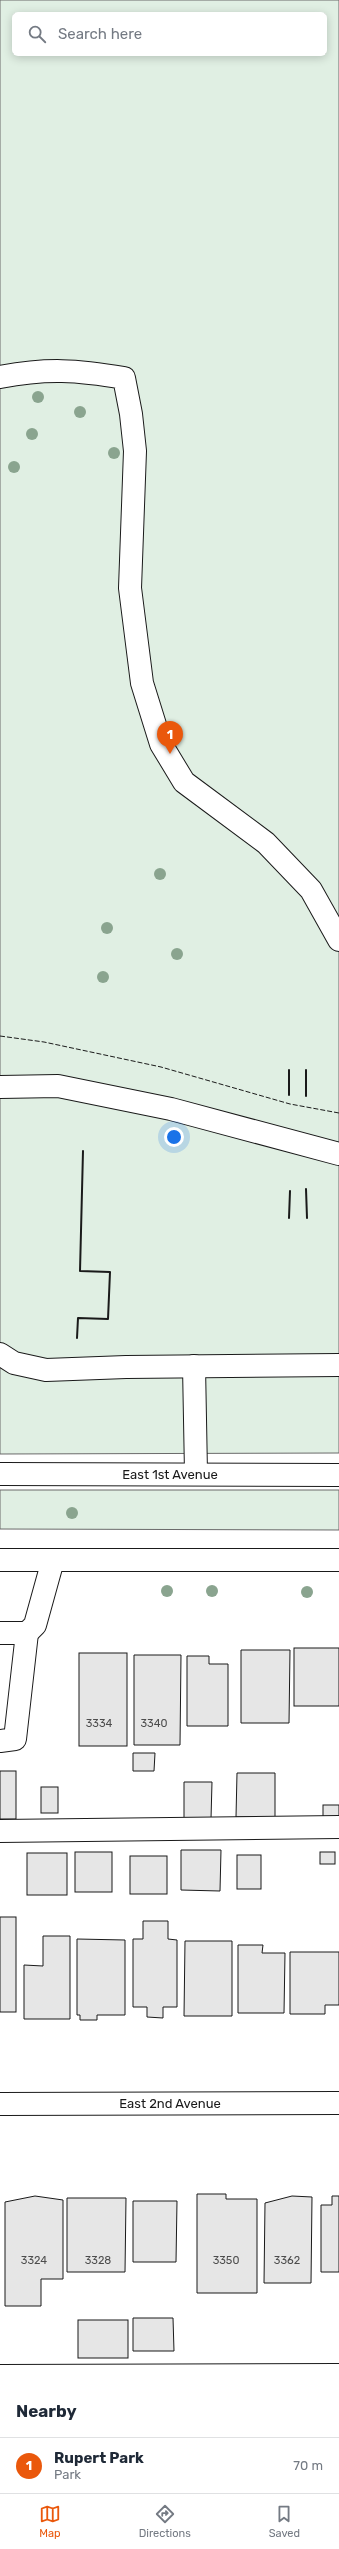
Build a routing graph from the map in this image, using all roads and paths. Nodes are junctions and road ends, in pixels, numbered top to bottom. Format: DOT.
graph roads {
  1 [pos="0,377"];
  2 [pos="339,940"];
  3 [pos="0,1087"];
  4 [pos="339,1154"];
  5 [pos="0,1354"];
  6 [pos="339,1365"];
  7 [pos="194,1366"];
  8 [pos="196,1473"];
  9 [pos="0,1474"];
  10 [pos="339,1475"];
  11 [pos="0,1560"];
  12 [pos="53,1560"];
  13 [pos="339,1560"];
  14 [pos="0,1633"];
  15 [pos="28,1634"];
  16 [pos="0,1740"];
  17 [pos="339,1826"];
  18 [pos="0,1831"];
  19 [pos="339,2103"];
  20 [pos="0,2104"];
  21 [pos="339,2375"];
  22 [pos="0,2376"];
  1 -- 2 [label="main road"];
  3 -- 4 [label="main road"];
  5 -- 7 [label="main road"];
  6 -- 7 [label="main road"];
  7 -- 8 [label="main road"];
  8 -- 9 [label="main road, East 1st Avenue"];
  8 -- 10 [label="main road, East 1st Avenue"];
  11 -- 12 [label="main road"];
  12 -- 13 [label="main road"];
  12 -- 15 [label="main road"];
  14 -- 15 [label="main road"];
  15 -- 16 [label="main road"];
  17 -- 18 [label="main road"];
  19 -- 20 [label="main road, East 2nd Avenue"];
  21 -- 22 [label="main road"];
}
